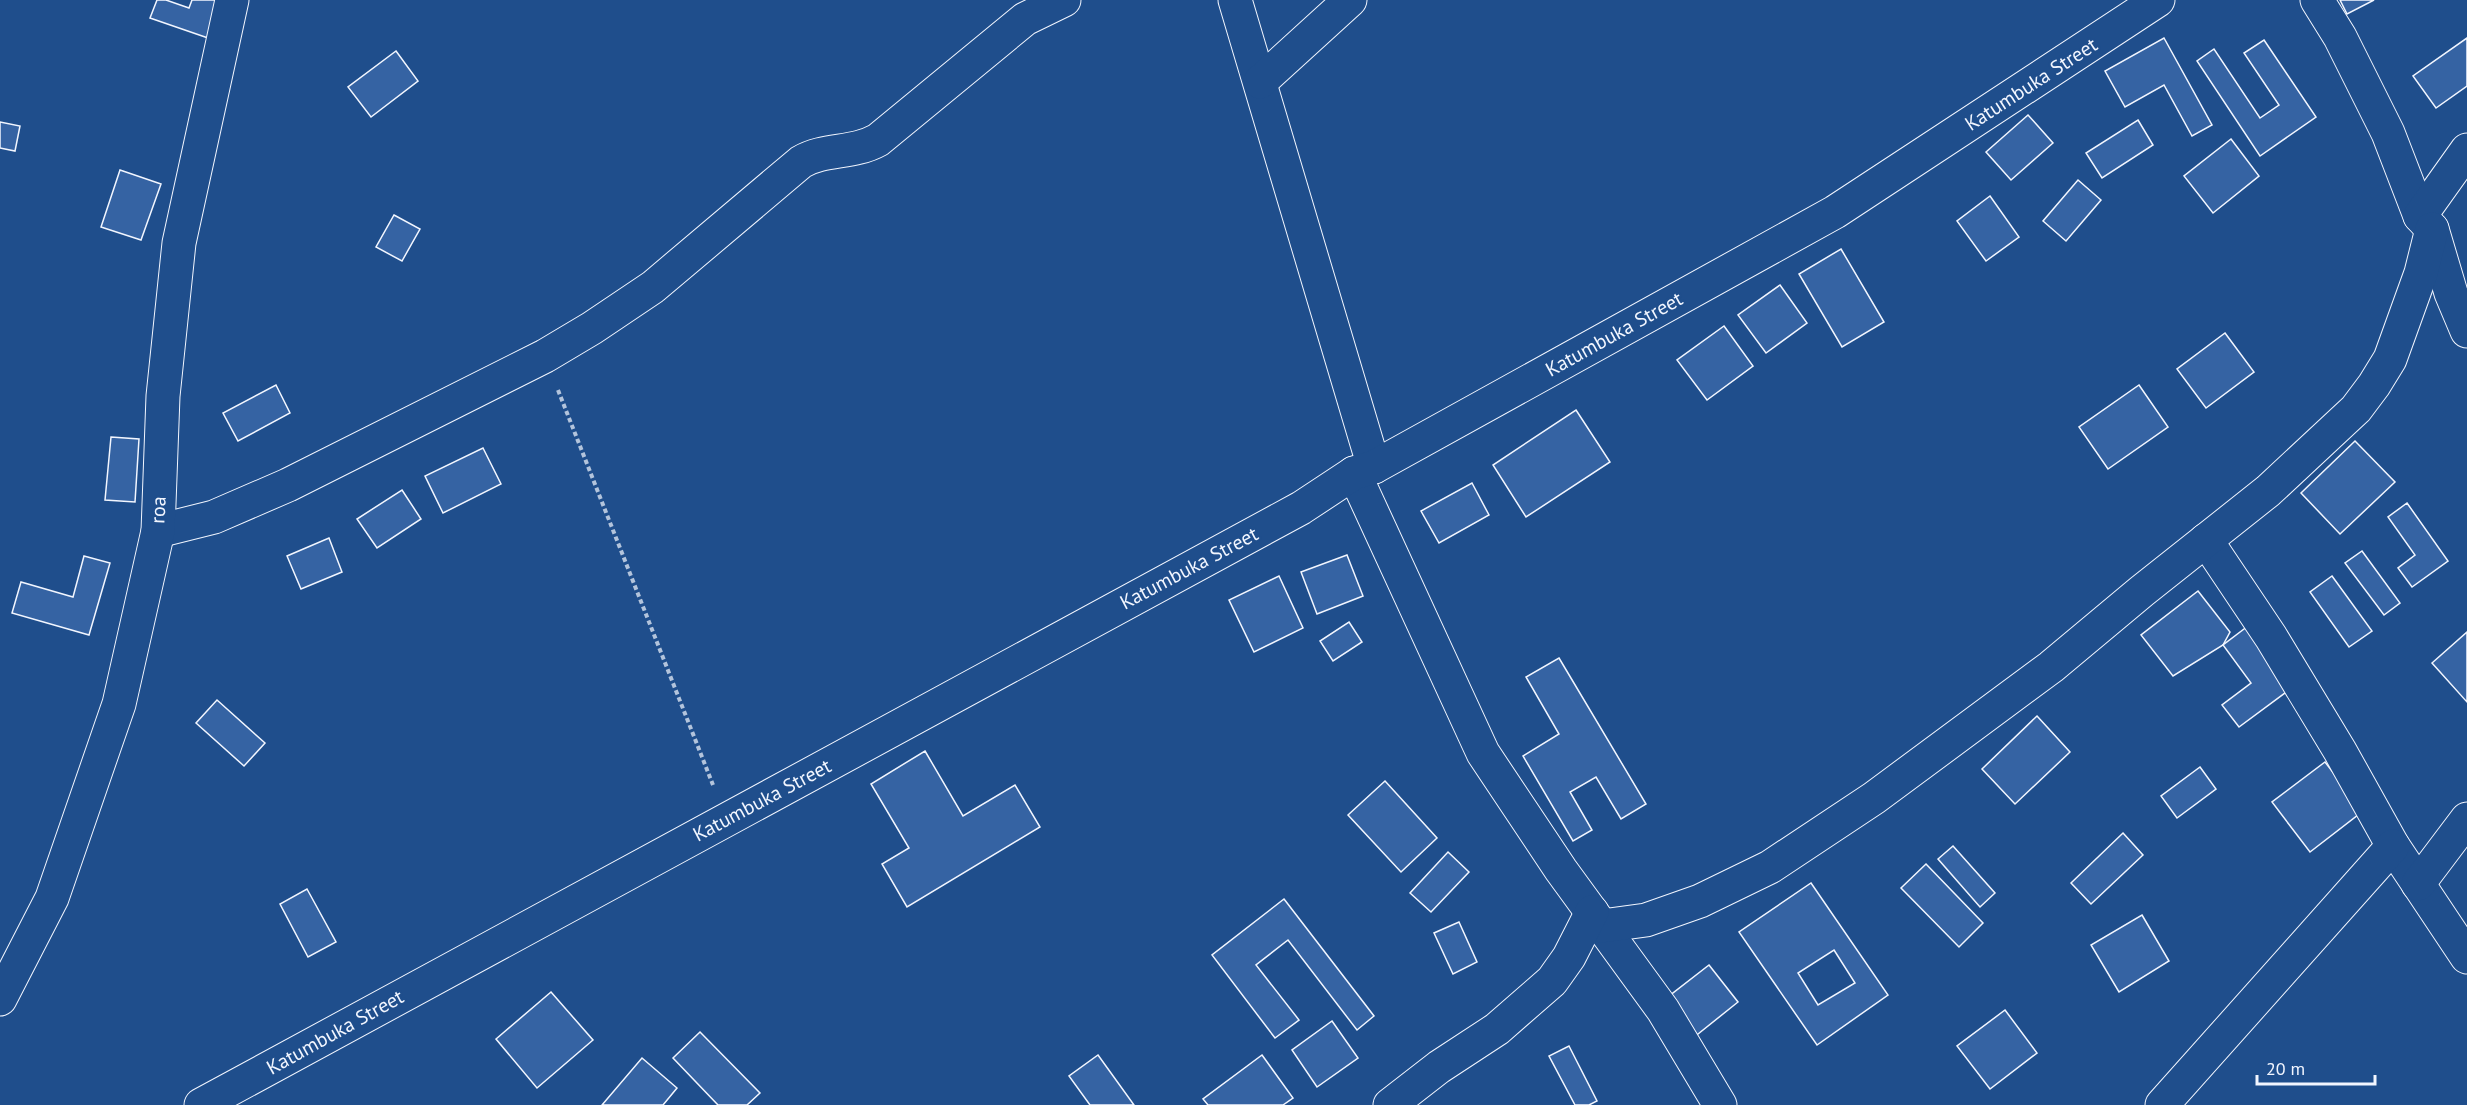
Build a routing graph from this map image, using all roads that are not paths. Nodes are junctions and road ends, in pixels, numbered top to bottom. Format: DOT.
graph roads {
  1 [pos="232,0"];
  2 [pos="1064,0"];
  3 [pos="1235,0"];
  4 [pos="1350,0"];
  5 [pos="2158,0"];
  6 [pos="2317,0"];
  7 [pos="1260,82"];
  8 [pos="2467,150"];
  9 [pos="2426,223"];
  10 [pos="2467,331"];
  11 [pos="1364,470"];
  12 [pos="158,531"];
  13 [pos="2206,540"];
  14 [pos="2467,819"];
  15 [pos="2392,846"];
  16 [pos="2418,884"];
  17 [pos="1597,919"];
  18 [pos="2467,957"];
  19 [pos="0,999"];
  20 [pos="201,1105"];
  21 [pos="1390,1105"];
  22 [pos="1720,1105"];
  23 [pos="2162,1105"];
  1 -- 12 [label="street, roa"];
  2 -- 12 [label="street"];
  3 -- 7 [label="street"];
  4 -- 7 [label="street"];
  5 -- 11 [label="street, Katumbuka Street"];
  6 -- 9 [label="street"];
  7 -- 11 [label="street"];
  8 -- 9 [label="street"];
  9 -- 10 [label="street"];
  9 -- 13 [label="street"];
  11 -- 17 [label="street"];
  11 -- 20 [label="street, Katumbuka Street"];
  12 -- 19 [label="street, roa"];
  13 -- 15 [label="street"];
  13 -- 17 [label="street"];
  14 -- 16 [label="street"];
  15 -- 16 [label="street"];
  15 -- 23 [label="street"];
  16 -- 18 [label="street"];
  17 -- 21 [label="street"];
  17 -- 22 [label="street"];
}
